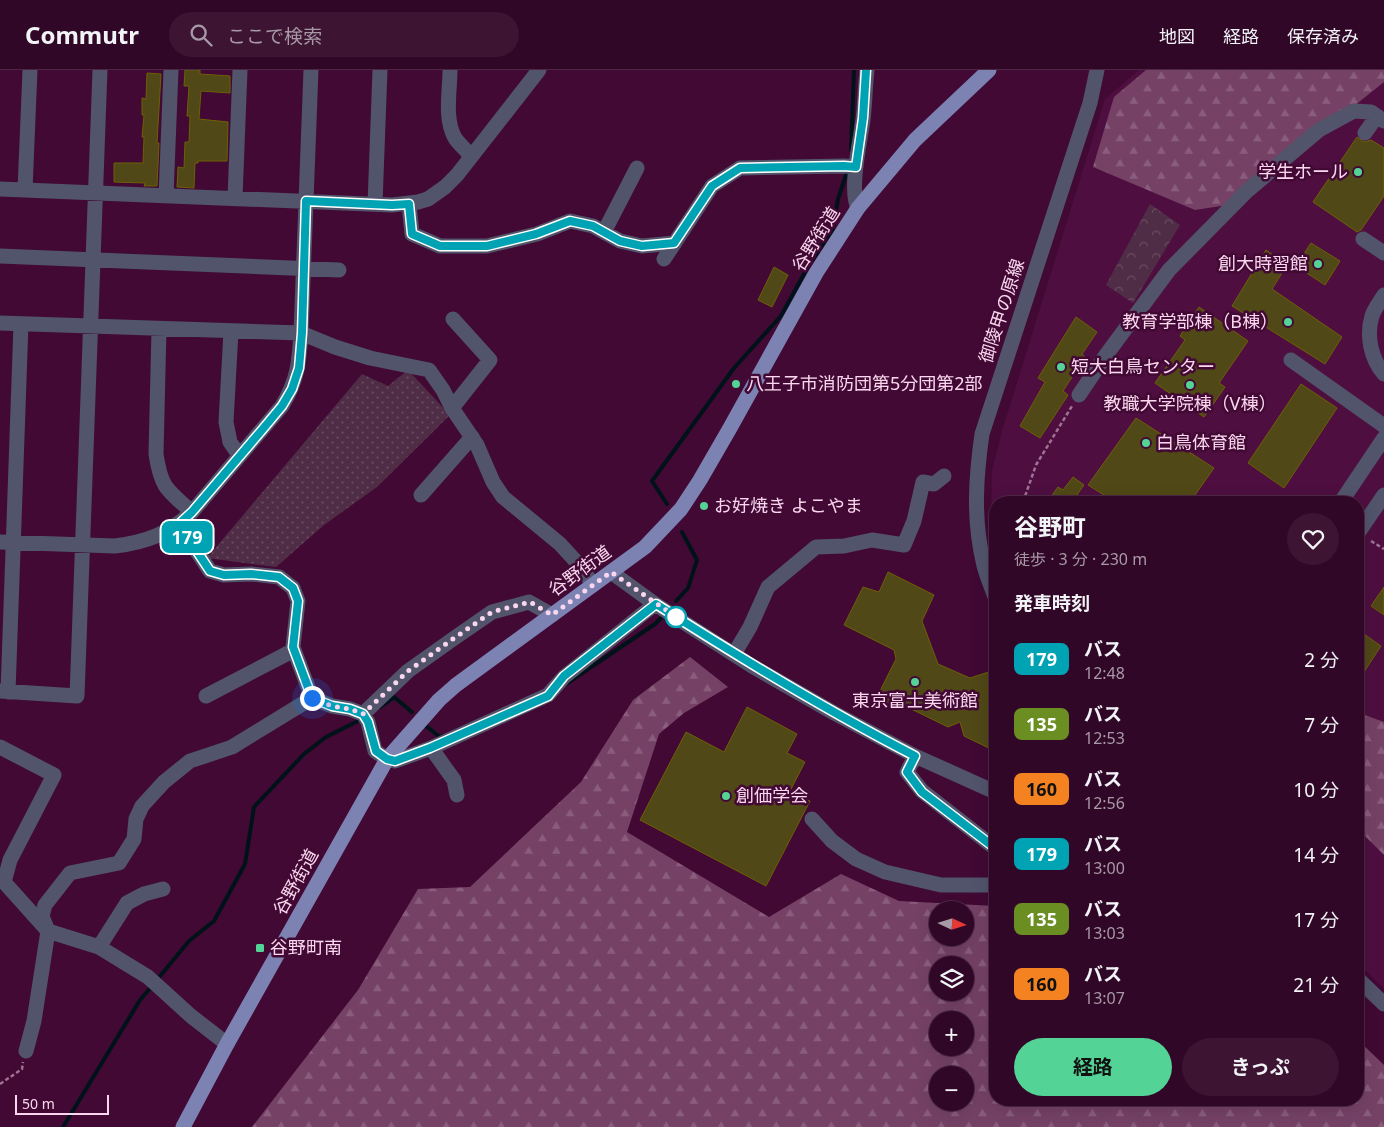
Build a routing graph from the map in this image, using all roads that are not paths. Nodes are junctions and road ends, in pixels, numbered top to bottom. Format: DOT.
graph roads {
  1 [pos="30,70"];
  2 [pos="100,70"];
  3 [pos="171,70"];
  4 [pos="240,70"];
  5 [pos="311,70"];
  6 [pos="380,70"];
  7 [pos="450,70"];
  8 [pos="866,70"];
  9 [pos="989,70"];
  10 [pos="1097,70"];
  11 [pos="535,72"];
  12 [pos="1382,118"];
  13 [pos="1365,133"];
  14 [pos="471,156"];
  15 [pos="851,167"];
  16 [pos="637,168"];
  17 [pos="0,189"];
  18 [pos="25,190"];
  19 [pos="95,193"];
  20 [pos="166,196"];
  21 [pos="235,198"];
  22 [pos="306,201"];
  23 [pos="375,204"];
  24 [pos="409,204"];
  25 [pos="858,208"];
  26 [pos="604,232"];
  27 [pos="1363,239"];
  28 [pos="674,243"];
  29 [pos="1384,252"];
  30 [pos="0,256"];
  31 [pos="664,259"];
  32 [pos="94,260"];
  33 [pos="303,268"];
  34 [pos="339,270"];
  35 [pos="1384,295"];
  36 [pos="453,319"];
  37 [pos="0,323"];
  38 [pos="21,324"];
  39 [pos="91,326"];
  40 [pos="159,329"];
  41 [pos="231,331"];
  42 [pos="302,333"];
  43 [pos="1291,360"];
  44 [pos="1384,374"];
  45 [pos="1080,395"];
  46 [pos="452,408"];
  47 [pos="1384,426"];
  48 [pos="472,437"];
  49 [pos="1384,438"];
  50 [pos="239,455"];
  51 [pos="944,476"];
  52 [pos="421,495"];
  53 [pos="1345,496"];
  54 [pos="1382,501"];
  55 [pos="192,512"];
  56 [pos="179,524"];
  57 [pos="1364,525"];
  58 [pos="7,542"];
  59 [pos="82,545"];
  60 [pos="611,572"];
  61 [pos="989,579"];
  62 [pos="593,585"];
  63 [pos="656,604"];
  64 [pos="552,615"];
  65 [pos="294,650"];
  66 [pos="734,654"];
  67 [pos="4,692"];
  68 [pos="206,696"];
  69 [pos="312,698"];
  70 [pos="363,714"];
  71 [pos="0,747"];
  72 [pos="430,748"];
  73 [pos="915,756"];
  74 [pos="387,759"];
  75 [pos="989,789"];
  76 [pos="457,794"];
  77 [pos="812,819"];
  78 [pos="989,843"];
  79 [pos="989,885"];
  80 [pos="163,889"];
  81 [pos="48,931"];
  82 [pos="98,947"];
  83 [pos="1364,985"];
  84 [pos="1384,1004"];
  85 [pos="227,1044"];
  86 [pos="26,1051"];
  87 [pos="183,1127"];
  1 -- 18 [label="street"];
  2 -- 19 [label="street"];
  3 -- 20 [label="street"];
  4 -- 21 [label="street"];
  5 -- 22 [label="street"];
  6 -- 23 [label="street"];
  7 -- 14 [label="street"];
  8 -- 15 [label="street"];
  9 -- 25 [label="main road, 谷野街道"];
  10 -- 61 [label="street, 御陵甲の原線"];
  11 -- 14 [label="street"];
  12 -- 13 [label="street"];
  12 -- 45 [label="street"];
  14 -- 24 [label="street"];
  15 -- 25 [label="street"];
  15 -- 28 [label="street"];
  16 -- 26 [label="street"];
  17 -- 18 [label="street"];
  18 -- 19 [label="street"];
  19 -- 20 [label="street"];
  19 -- 32 [label="street"];
  20 -- 21 [label="street"];
  21 -- 22 [label="street"];
  22 -- 23 [label="street"];
  22 -- 33 [label="street"];
  23 -- 24 [label="street"];
  24 -- 26 [label="street"];
  25 -- 60 [label="main road, 谷野街道"];
  26 -- 28 [label="street"];
  27 -- 29 [label="street"];
  28 -- 31 [label="street"];
  30 -- 32 [label="street"];
  32 -- 33 [label="street"];
  32 -- 39 [label="street"];
  33 -- 34 [label="street"];
  33 -- 42 [label="street"];
  35 -- 44 [label="street"];
  36 -- 46 [label="street"];
  37 -- 38 [label="street"];
  38 -- 39 [label="street"];
  38 -- 58 [label="street"];
  39 -- 40 [label="street"];
  39 -- 59 [label="street"];
  40 -- 41 [label="street"];
  40 -- 55 [label="street"];
  41 -- 42 [label="street"];
  41 -- 50 [label="street"];
  42 -- 46 [label="street"];
  42 -- 50 [label="street"];
  43 -- 47 [label="street"];
  46 -- 48 [label="street"];
  48 -- 52 [label="street"];
  48 -- 62 [label="street"];
  49 -- 53 [label="street"];
  50 -- 55 [label="street"];
  51 -- 66 [label="street"];
  54 -- 57 [label="street"];
  55 -- 56 [label="street"];
  56 -- 59 [label="street"];
  56 -- 65 [label="street"];
  58 -- 59 [label="street"];
  58 -- 67 [label="street"];
  59 -- 67 [label="street"];
  60 -- 62 [label="main road, 谷野街道"];
  60 -- 63 [label="street"];
  62 -- 64 [label="main road, 谷野街道"];
  63 -- 66 [label="street"];
  63 -- 72 [label="street"];
  64 -- 70 [label="street"];
  64 -- 74 [label="main road, 谷野街道"];
  65 -- 68 [label="street"];
  65 -- 69 [label="street"];
  66 -- 73 [label="street"];
  69 -- 70 [label="street"];
  69 -- 81 [label="street"];
  70 -- 74 [label="street"];
  71 -- 81 [label="street"];
  72 -- 74 [label="street"];
  72 -- 76 [label="street"];
  73 -- 75 [label="street"];
  73 -- 78 [label="street"];
  74 -- 85 [label="main road, 谷野街道"];
  77 -- 79 [label="street"];
  80 -- 82 [label="street"];
  81 -- 82 [label="street"];
  81 -- 86 [label="street"];
  82 -- 85 [label="street"];
  83 -- 84 [label="street"];
  85 -- 87 [label="main road, 谷野街道"];
}
